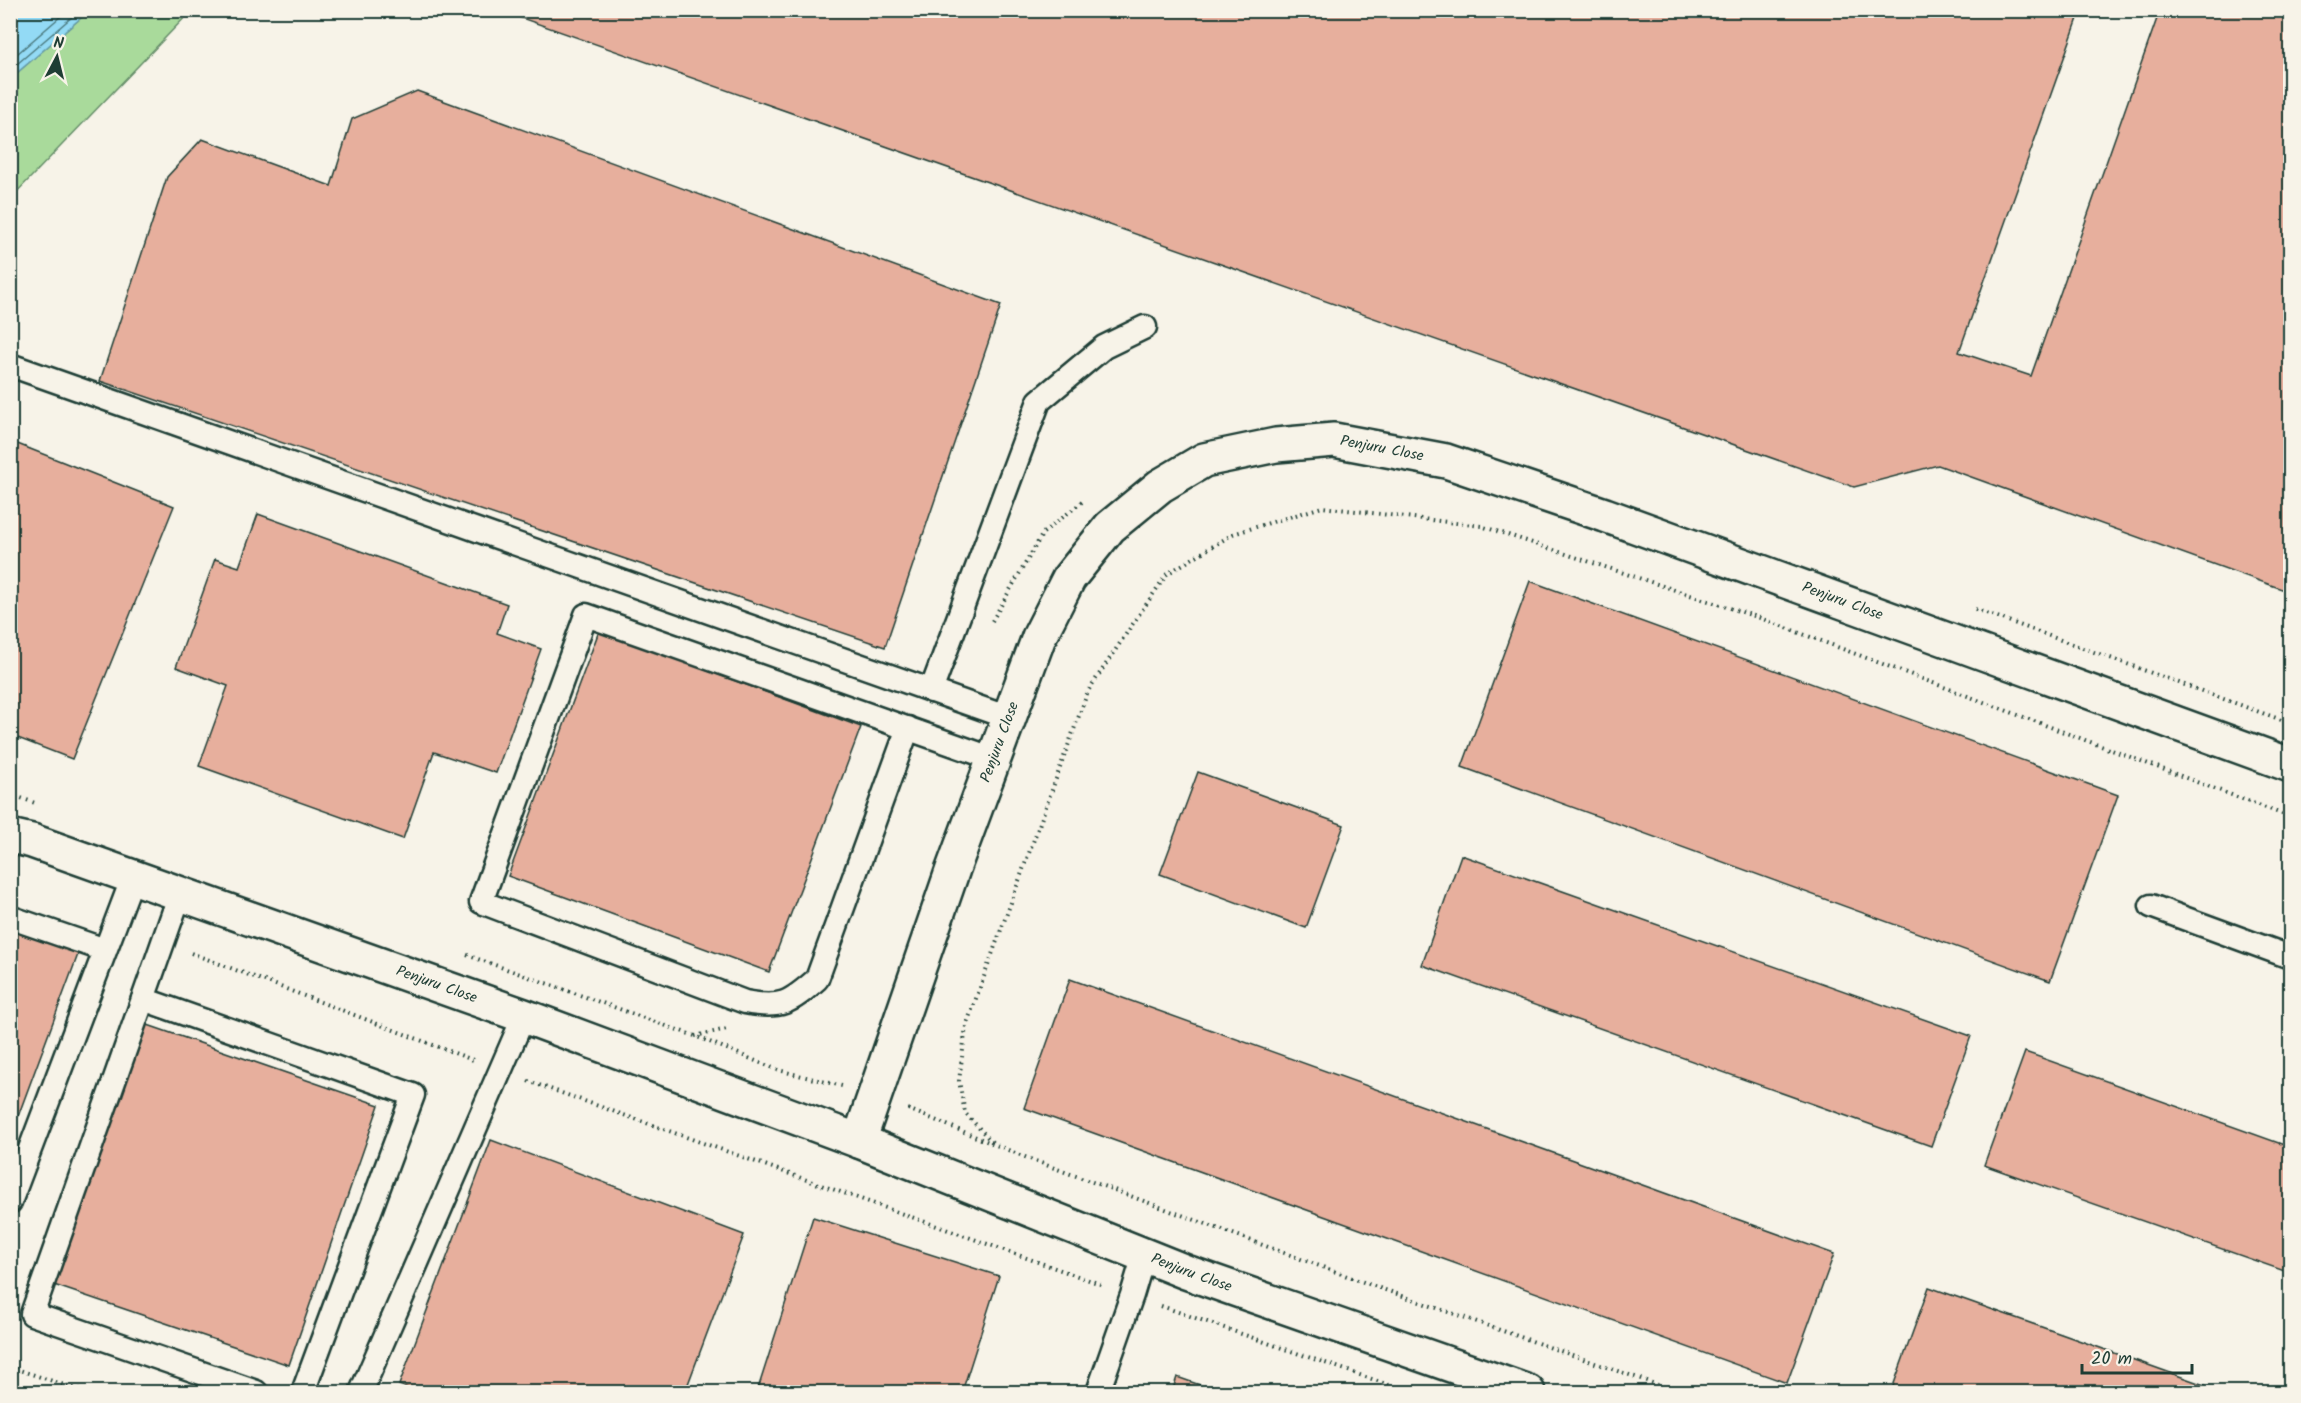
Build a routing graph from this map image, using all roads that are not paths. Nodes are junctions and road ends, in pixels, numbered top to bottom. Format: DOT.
graph roads {
  1 [pos="1145,327"];
  2 [pos="10,365"];
  3 [pos="931,691"];
  4 [pos="1009,718"];
  5 [pos="908,728"];
  6 [pos="994,759"];
  7 [pos="2290,765"];
  8 [pos="10,836"];
  9 [pos="133,877"];
  10 [pos="180,894"];
  11 [pos="2151,906"];
  12 [pos="10,919"];
  13 [pos="105,950"];
  14 [pos="2290,957"];
  15 [pos="143,999"];
  16 [pos="524,1016"];
  17 [pos="859,1142"];
  18 [pos="10,1202"];
  19 [pos="1144,1255"];
  20 [pos="256,1392"];
  21 [pos="303,1392"];
  22 [pos="361,1392"];
  23 [pos="1098,1392"];
  24 [pos="1528,1392"];
  1 -- 3 [label="lane"];
  2 -- 3 [label="lane"];
  3 -- 4 [label="lane"];
  4 -- 6 [label="street, Penjuru Close"];
  4 -- 7 [label="street, Penjuru Close"];
  5 -- 5 [label="lane"];
  5 -- 6 [label="lane"];
  6 -- 17 [label="street, Penjuru Close"];
  8 -- 9 [label="street, Penjuru Close"];
  9 -- 10 [label="street, Penjuru Close"];
  9 -- 13 [label="lane"];
  10 -- 15 [label="lane"];
  10 -- 16 [label="street, Penjuru Close"];
  11 -- 14 [label="lane"];
  12 -- 13 [label="lane"];
  13 -- 18 [label="lane"];
  15 -- 20 [label="lane"];
  15 -- 21 [label="lane"];
  16 -- 17 [label="street, Penjuru Close"];
  16 -- 22 [label="lane"];
  17 -- 19 [label="street, Penjuru Close"];
  19 -- 23 [label="lane"];
  19 -- 24 [label="street, Penjuru Close"];
}
